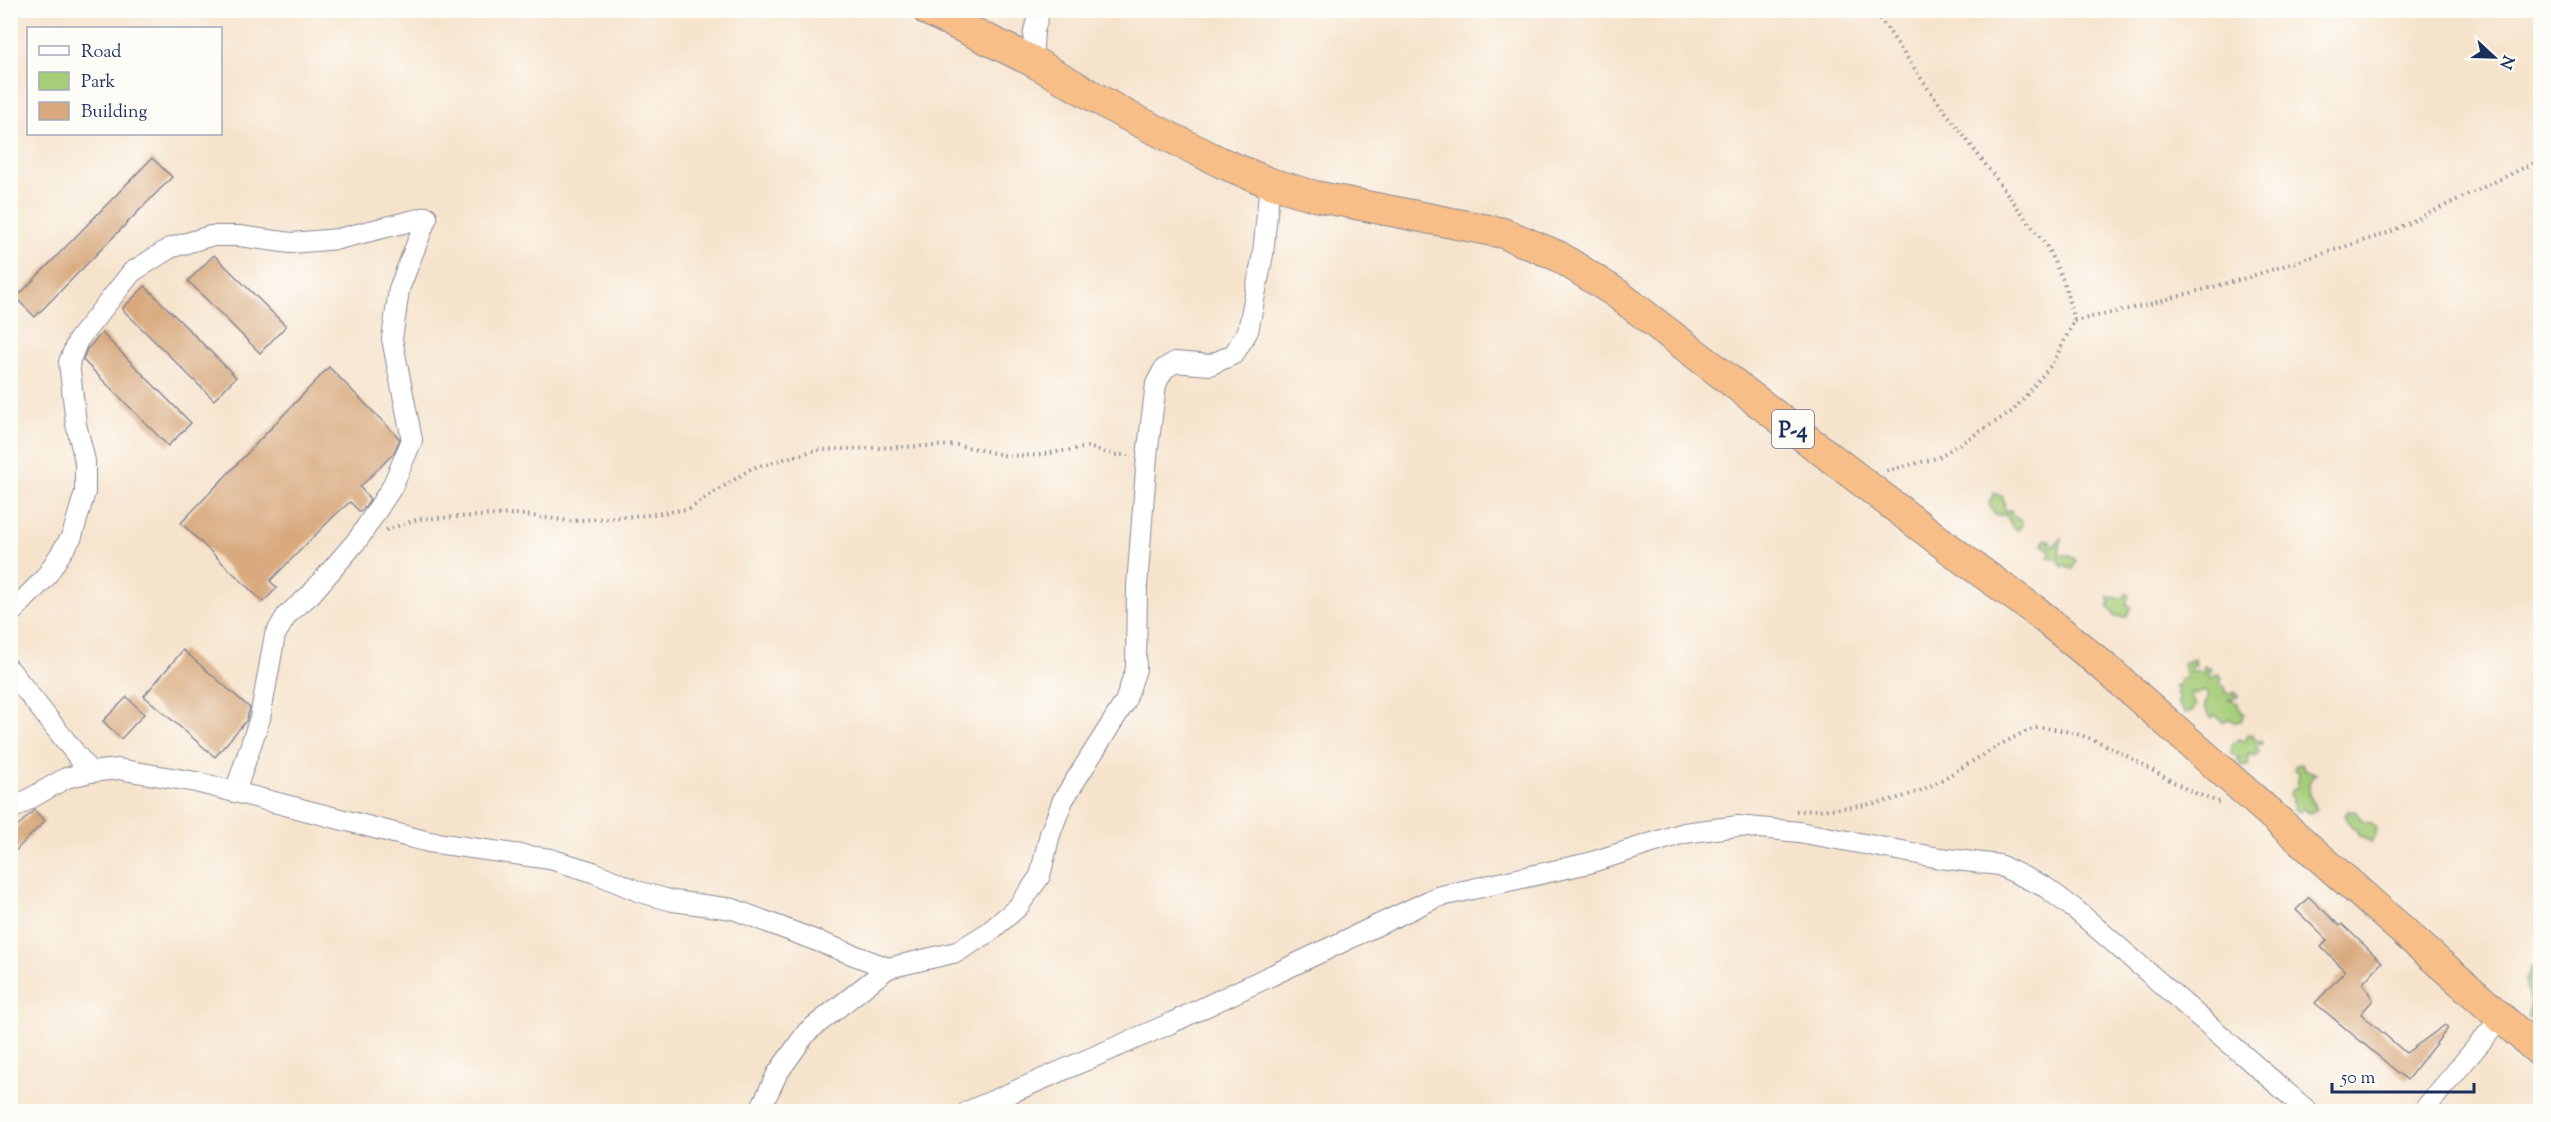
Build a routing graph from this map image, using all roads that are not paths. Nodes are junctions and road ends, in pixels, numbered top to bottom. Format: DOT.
graph roads {
  1 [pos="927,10"];
  2 [pos="1040,10"];
  3 [pos="1032,61"];
  4 [pos="1270,183"];
  5 [pos="10,614"];
  6 [pos="10,670"];
  7 [pos="90,772"];
  8 [pos="236,792"];
  9 [pos="10,810"];
  10 [pos="888,968"];
  11 [pos="2501,1017"];
  12 [pos="2541,1052"];
  13 [pos="759,1112"];
  14 [pos="967,1112"];
  15 [pos="2309,1112"];
  16 [pos="2422,1112"];
  1 -- 3 [label="highway, P-4"];
  2 -- 3 [label="street"];
  3 -- 4 [label="highway, P-4"];
  4 -- 10 [label="street"];
  4 -- 11 [label="highway, P-4"];
  5 -- 8 [label="street"];
  6 -- 7 [label="street"];
  7 -- 8 [label="street"];
  7 -- 9 [label="street"];
  8 -- 10 [label="street"];
  10 -- 13 [label="street"];
  11 -- 12 [label="highway, P-4"];
  11 -- 16 [label="street"];
  14 -- 15 [label="street"];
}
